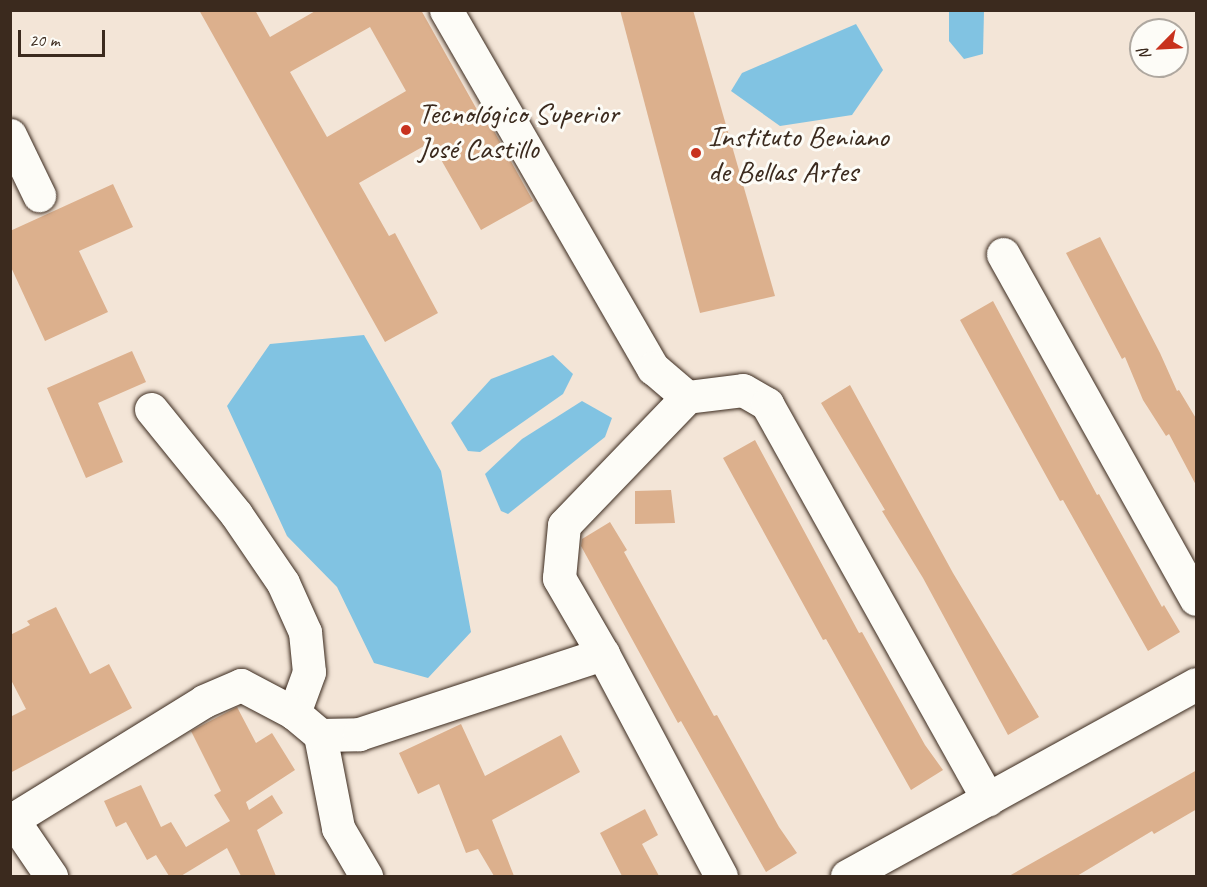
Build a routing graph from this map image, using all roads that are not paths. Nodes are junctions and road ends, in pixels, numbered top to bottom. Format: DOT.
graph roads {
  1 [pos="446,10"];
  2 [pos="10,135"];
  3 [pos="39,195"];
  4 [pos="1003,254"];
  5 [pos="687,397"];
  6 [pos="151,409"];
  7 [pos="1197,599"];
  8 [pos="603,654"];
  9 [pos="1197,684"];
  10 [pos="294,713"];
  11 [pos="320,735"];
  12 [pos="987,799"];
  13 [pos="12,820"];
  14 [pos="51,876"];
  15 [pos="366,876"];
  16 [pos="722,876"];
  17 [pos="848,876"];
  1 -- 5 [label="street"];
  2 -- 3 [label="street"];
  4 -- 7 [label="street"];
  5 -- 8 [label="street"];
  5 -- 12 [label="street"];
  6 -- 10 [label="street"];
  8 -- 11 [label="street"];
  8 -- 16 [label="street"];
  9 -- 12 [label="street"];
  10 -- 11 [label="street"];
  10 -- 13 [label="street"];
  11 -- 15 [label="street"];
  12 -- 17 [label="street"];
  13 -- 14 [label="street"];
}
